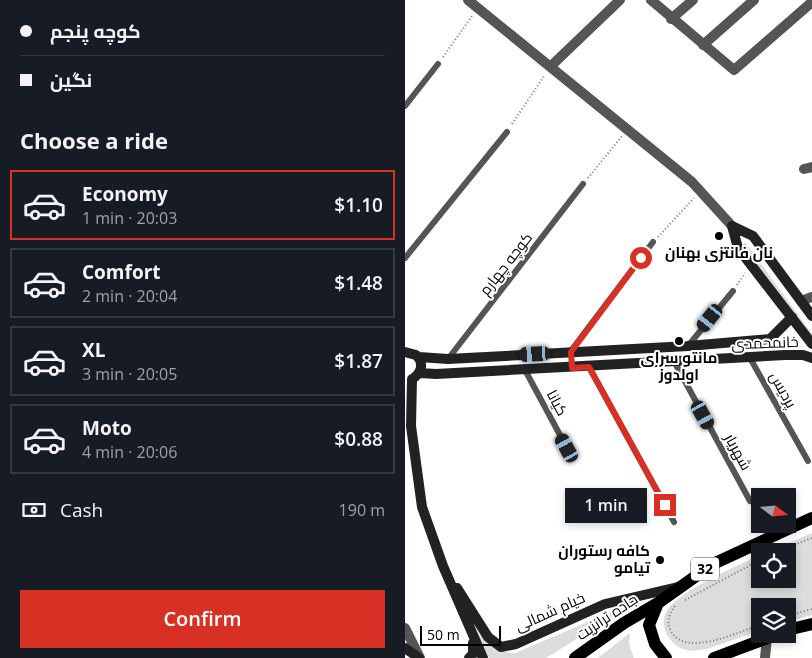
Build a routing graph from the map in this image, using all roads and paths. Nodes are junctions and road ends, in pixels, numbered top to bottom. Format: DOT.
graph roads {
  1 [pos="468,0"];
  2 [pos="620,0"];
  3 [pos="651,0"];
  4 [pos="693,0"];
  5 [pos="754,0"];
  6 [pos="812,2"];
  7 [pos="477,8"];
  8 [pos="671,19"];
  9 [pos="703,45"];
  10 [pos="438,64"];
  11 [pos="551,66"];
  12 [pos="405,106"];
  13 [pos="628,129"];
  14 [pos="507,132"];
  15 [pos="583,184"];
  16 [pos="700,191"];
  17 [pos="732,226"];
  18 [pos="653,242"];
  19 [pos="405,258"];
  20 [pos="751,264"];
  21 [pos="733,291"];
  22 [pos="812,297"];
  23 [pos="801,301"];
  24 [pos="812,316"];
  25 [pos="792,317"];
  26 [pos="812,344"];
  27 [pos="688,346"];
  28 [pos="410,352"];
  29 [pos="571,352"];
  30 [pos="750,358"];
  31 [pos="812,358"];
  32 [pos="448,359"];
  33 [pos="675,363"];
  34 [pos="589,367"];
  35 [pos="572,368"];
  36 [pos="525,370"];
  37 [pos="412,377"];
  38 [pos="567,448"];
  39 [pos="808,461"];
  40 [pos="750,501"];
  41 [pos="812,518"];
  42 [pos="674,522"];
  43 [pos="812,538"];
  44 [pos="796,544"];
  45 [pos="751,565"];
  46 [pos="443,566"];
  47 [pos="678,587"];
  48 [pos="658,603"];
  49 [pos="812,609"];
  50 [pos="796,613"];
  51 [pos="812,624"];
  52 [pos="405,628"];
  53 [pos="751,628"];
  54 [pos="796,628"];
  55 [pos="473,639"];
  56 [pos="754,643"];
  57 [pos="770,643"];
  58 [pos="405,648"];
  59 [pos="576,657"];
  60 [pos="419,658"];
  61 [pos="469,658"];
  62 [pos="483,658"];
  63 [pos="666,658"];
  64 [pos="714,658"];
  65 [pos="765,658"];
  1 -- 7 [label="street"];
  2 -- 11 [label="street"];
  3 -- 8 [label="street"];
  4 -- 8 [label="street"];
  5 -- 9 [label="street"];
  6 -- 9 [label="street"];
  7 -- 10 [label="path"];
  7 -- 11 [label="street"];
  8 -- 9 [label="street"];
  10 -- 12 [label="lane"];
  11 -- 13 [label="street"];
  11 -- 14 [label="path"];
  13 -- 15 [label="path"];
  13 -- 16 [label="street"];
  14 -- 19 [label="lane"];
  15 -- 32 [label="lane, کوچه چهارم"];
  16 -- 17 [label="street"];
  16 -- 18 [label="path"];
  17 -- 20 [label="main road"];
  17 -- 23 [label="main road"];
  18 -- 29 [label="lane"];
  20 -- 21 [label="path"];
  20 -- 25 [label="main road"];
  21 -- 27 [label="lane"];
  22 -- 23 [label="street"];
  23 -- 24 [label="main road"];
  25 -- 26 [label="main road"];
  25 -- 27 [label="main road, خانمحمدی"];
  27 -- 29 [label="main road, خانمحمدی"];
  28 -- 32 [label="main road, خانمحمدی"];
  28 -- 37 [label="main road"];
  29 -- 32 [label="main road, خانمحمدی"];
  29 -- 35 [label="main road"];
  30 -- 31 [label="main road, خانمحمدی"];
  30 -- 33 [label="main road, خانمحمدی"];
  30 -- 39 [label="lane, پردیس"];
  33 -- 34 [label="main road, خانمحمدی"];
  33 -- 40 [label="lane, شهریار"];
  34 -- 35 [label="main road, خانمحمدی"];
  34 -- 42 [label="lane"];
  35 -- 36 [label="main road, خانمحمدی"];
  36 -- 37 [label="main road, خانمحمدی"];
  36 -- 38 [label="lane, کیانا"];
  37 -- 46 [label="main road"];
  41 -- 47 [label="main road, 32"];
  43 -- 44 [label="path"];
  45 -- 53 [label="path"];
  46 -- 47 [label="main road, خیام شمالی"];
  46 -- 55 [label="main road"];
  47 -- 48 [label="main road, 32"];
  48 -- 59 [label="main road, جاده ترانزیت / 32"];
  48 -- 63 [label="main road"];
  49 -- 50 [label="path"];
  51 -- 54 [label="main road"];
  52 -- 60 [label="street"];
  55 -- 61 [label="main road"];
  55 -- 62 [label="main road"];
  56 -- 64 [label="main road"];
  57 -- 65 [label="street"];
  58 -- 60 [label="main road"];
}
